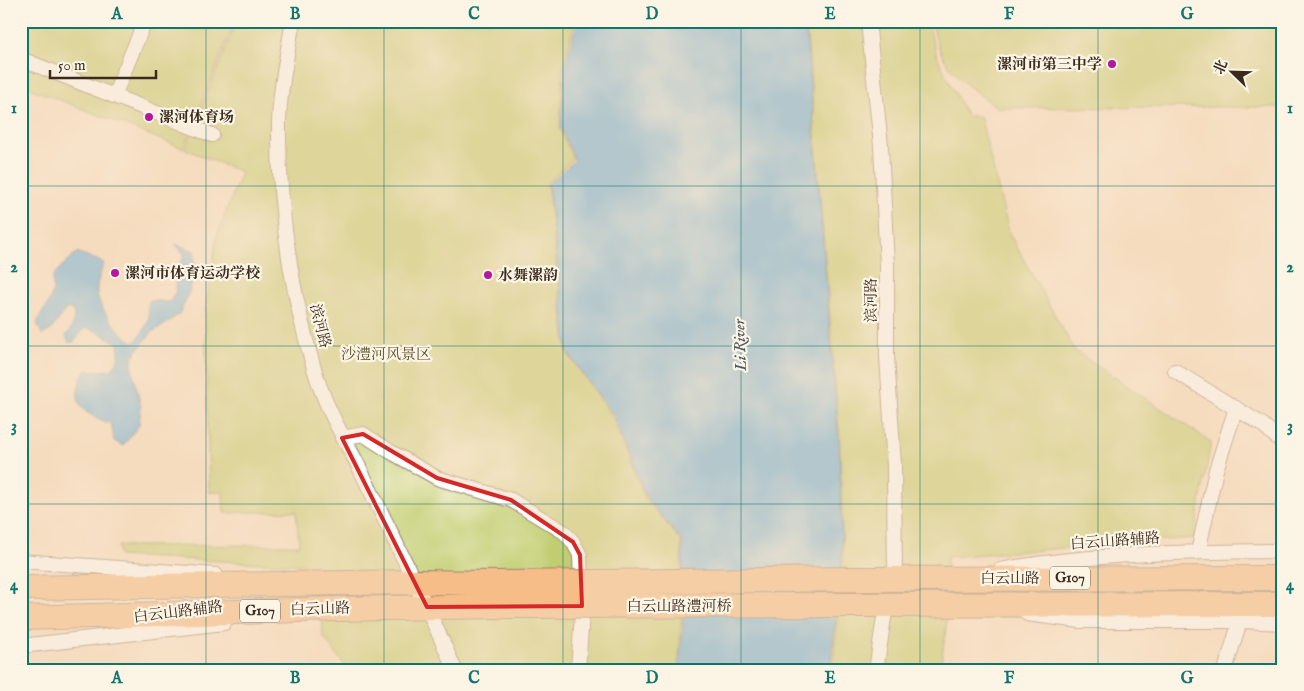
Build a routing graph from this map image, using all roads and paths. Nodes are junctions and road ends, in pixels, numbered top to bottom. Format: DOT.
graph roads {
  1 [pos="145,21"];
  2 [pos="293,21"];
  3 [pos="868,21"];
  4 [pos="21,59"];
  5 [pos="114,96"];
  6 [pos="212,135"];
  7 [pos="1175,371"];
  8 [pos="1236,408"];
  9 [pos="342,438"];
  10 [pos="1283,442"];
  11 [pos="1283,551"];
  12 [pos="1198,552"];
  13 [pos="21,561"];
  14 [pos="1283,578"];
  15 [pos="856,579"];
  16 [pos="895,579"];
  17 [pos="951,579"];
  18 [pos="415,582"];
  19 [pos="329,583"];
  20 [pos="21,588"];
  21 [pos="498,595"];
  22 [pos="1283,604"];
  23 [pos="859,605"];
  24 [pos="886,605"];
  25 [pos="959,605"];
  26 [pos="427,607"];
  27 [pos="338,609"];
  28 [pos="21,618"];
  29 [pos="1240,621"];
  30 [pos="1283,623"];
  31 [pos="21,646"];
  32 [pos="455,670"];
  33 [pos="578,670"];
  34 [pos="876,670"];
  35 [pos="1225,670"];
  1 -- 5 [label="street"];
  2 -- 9 [label="street, 滨河路"];
  3 -- 16 [label="street, 滨河路"];
  4 -- 5 [label="street"];
  5 -- 6 [label="street"];
  7 -- 8 [label="street"];
  8 -- 10 [label="street"];
  8 -- 12 [label="street"];
  9 -- 18 [label="street, 滨河路"];
  9 -- 33 [label="street"];
  11 -- 12 [label="street, 白云山路辅路"];
  12 -- 17 [label="street, 白云山路辅路"];
  13 -- 19 [label="street, 白云山路辅路"];
  14 -- 17 [label="highway, 白云山路 / G107"];
  15 -- 16 [label="highway, 白云山路 / G107"];
  15 -- 21 [label="highway, 白云山路澧河桥 / G107, bridge"];
  16 -- 17 [label="highway, 白云山路 / G107"];
  18 -- 19 [label="highway, 白云山路 / G107"];
  18 -- 21 [label="highway, 白云山路 / G107"];
  18 -- 26 [label="street, 滨河路"];
  19 -- 20 [label="highway, 白云山路 / G107"];
  21 -- 23 [label="highway, 白云山路澧河桥 / G107, bridge"];
  21 -- 26 [label="highway, 白云山路 / G107"];
  22 -- 25 [label="highway, 白云山路 / G107"];
  23 -- 24 [label="highway, 白云山路 / G107"];
  24 -- 25 [label="highway, 白云山路 / G107"];
  24 -- 34 [label="street"];
  25 -- 29 [label="street"];
  26 -- 27 [label="highway, 白云山路 / G107"];
  26 -- 32 [label="street, 滨河路"];
  27 -- 28 [label="highway, 白云山路 / G107"];
  27 -- 31 [label="street, 白云山路辅路"];
  29 -- 30 [label="street"];
  29 -- 35 [label="street"];
}
